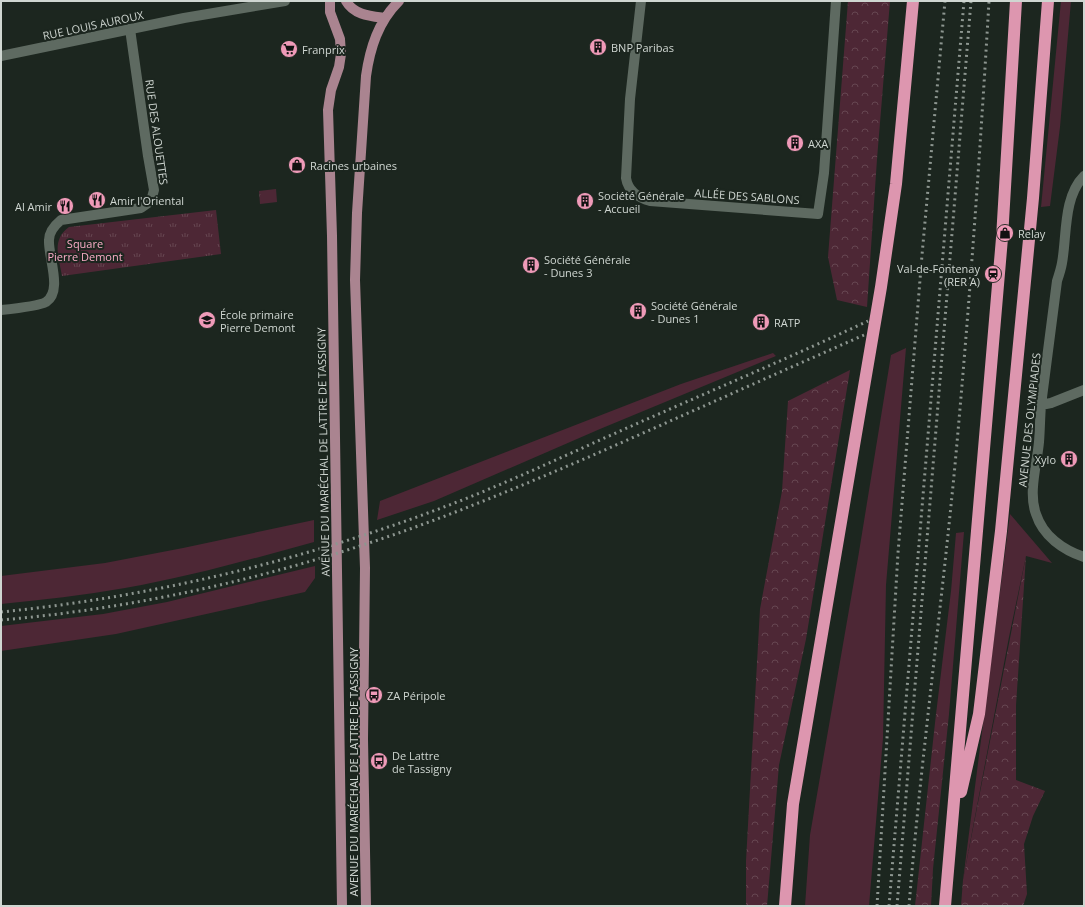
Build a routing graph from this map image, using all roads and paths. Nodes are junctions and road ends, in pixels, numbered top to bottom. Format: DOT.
graph roads {
  1 [pos="284,1"];
  2 [pos="330,1"];
  3 [pos="346,1"];
  4 [pos="641,1"];
  5 [pos="836,1"];
  6 [pos="913,1"];
  7 [pos="1016,1"];
  8 [pos="1048,1"];
  9 [pos="395,3"];
  10 [pos="384,18"];
  11 [pos="130,29"];
  12 [pos="1,56"];
  13 [pos="1084,176"];
  14 [pos="1,310"];
  15 [pos="1084,390"];
  16 [pos="1042,405"];
  17 [pos="1084,558"];
  18 [pos="950,841"];
  19 [pos="342,906"];
  20 [pos="366,906"];
  21 [pos="785,906"];
  22 [pos="945,906"];
  1 -- 11 [label="street, RUE LOUIS AUROUX"];
  2 -- 19 [label="main road, AVENUE DU MARÉCHAL DE LATTRE DE TASSIGNY"];
  3 -- 10 [label="main road"];
  4 -- 5 [label="street, ALLÉE DES SABLONS"];
  6 -- 21 [label="highway"];
  7 -- 18 [label="highway"];
  8 -- 18 [label="highway"];
  9 -- 10 [label="main road, AVENUE DU MARÉCHAL DE LATTRE DE TASSIGNY"];
  10 -- 20 [label="main road, AVENUE DU MARÉCHAL DE LATTRE DE TASSIGNY"];
  11 -- 12 [label="street, RUE LOUIS AUROUX"];
  11 -- 14 [label="street, RUE DES ALOUETTES"];
  13 -- 16 [label="street, AVENUE DES OLYMPIADES"];
  15 -- 16 [label="street"];
  16 -- 17 [label="street, AVENUE DES OLYMPIADES"];
  18 -- 22 [label="highway"];
}
